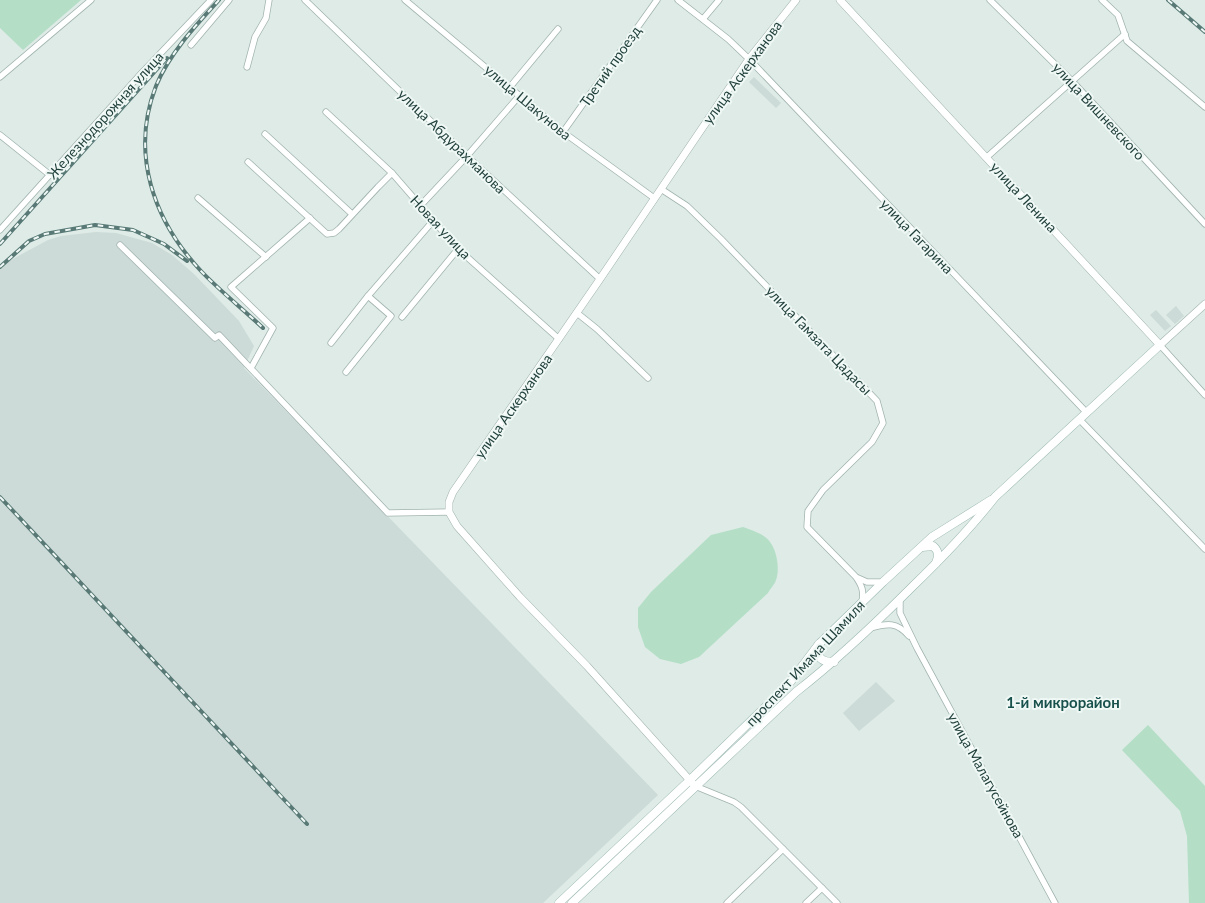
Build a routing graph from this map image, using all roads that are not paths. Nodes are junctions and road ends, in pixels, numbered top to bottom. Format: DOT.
graph roads {
  1 [pos="91,0"];
  2 [pos="211,0"];
  3 [pos="230,0"];
  4 [pos="269,0"];
  5 [pos="305,0"];
  6 [pos="405,0"];
  7 [pos="657,0"];
  8 [pos="678,0"];
  9 [pos="719,0"];
  10 [pos="796,0"];
  11 [pos="840,0"];
  12 [pos="990,0"];
  13 [pos="1102,0"];
  14 [pos="703,19"];
  15 [pos="558,29"];
  16 [pos="1125,34"];
  17 [pos="190,45"];
  18 [pos="749,59"];
  19 [pos="247,67"];
  20 [pos="0,77"];
  21 [pos="1072,81"];
  22 [pos="510,87"];
  23 [pos="520,95"];
  24 [pos="1205,107"];
  25 [pos="326,112"];
  26 [pos="563,132"];
  27 [pos="265,134"];
  28 [pos="0,135"];
  29 [pos="467,156"];
  30 [pos="987,157"];
  31 [pos="248,162"];
  32 [pos="392,173"];
  33 [pos="50,175"];
  34 [pos="661,189"];
  35 [pos="198,198"];
  36 [pos="654,198"];
  37 [pos="420,206"];
  38 [pos="352,214"];
  39 [pos="310,218"];
  40 [pos="433,221"];
  41 [pos="1205,224"];
  42 [pos="0,230"];
  43 [pos="120,244"];
  44 [pos="458,249"];
  45 [pos="266,257"];
  46 [pos="600,279"];
  47 [pos="368,296"];
  48 [pos="1205,304"];
  49 [pos="577,313"];
  50 [pos="402,317"];
  51 [pos="559,339"];
  52 [pos="332,343"];
  53 [pos="1160,345"];
  54 [pos="251,368"];
  55 [pos="346,372"];
  56 [pos="648,378"];
  57 [pos="1205,395"];
  58 [pos="1087,413"];
  59 [pos="1079,420"];
  60 [pos="995,497"];
  61 [pos="449,512"];
  62 [pos="922,547"];
  63 [pos="1205,549"];
  64 [pos="935,565"];
  65 [pos="856,577"];
  66 [pos="883,582"];
  67 [pos="900,600"];
  68 [pos="862,602"];
  69 [pos="869,629"];
  70 [pos="819,644"];
  71 [pos="917,648"];
  72 [pos="834,662"];
  73 [pos="693,783"];
  74 [pos="783,849"];
  75 [pos="822,888"];
  76 [pos="558,903"];
  77 [pos="572,903"];
  78 [pos="727,903"];
  79 [pos="806,903"];
  80 [pos="837,903"];
  81 [pos="1055,903"];
  1 -- 20 [label="street"];
  2 -- 33 [label="street, Железнодорожная улица"];
  3 -- 17 [label="street"];
  4 -- 19 [label="street"];
  5 -- 29 [label="street, улица Абдурахманова"];
  6 -- 22 [label="street, улица Шакунова"];
  7 -- 26 [label="street, Третий проезд"];
  8 -- 14 [label="street, улица Гагарина"];
  9 -- 14 [label="street"];
  10 -- 18 [label="street, улица Аскерханова"];
  11 -- 30 [label="street, улица Ленина"];
  12 -- 21 [label="street, улица Вишневского"];
  13 -- 16 [label="street"];
  14 -- 18 [label="street, улица Гагарина"];
  15 -- 22 [label="street"];
  16 -- 21 [label="street"];
  16 -- 24 [label="street"];
  18 -- 34 [label="street, улица Аскерханова"];
  18 -- 58 [label="street, улица Гагарина"];
  21 -- 30 [label="street"];
  21 -- 41 [label="street, улица Вишневского"];
  22 -- 23 [label="street, улица Шакунова"];
  23 -- 26 [label="street, улица Шакунова"];
  23 -- 29 [label="street"];
  25 -- 32 [label="street, Новая улица"];
  26 -- 36 [label="street, улица Шакунова"];
  27 -- 38 [label="street"];
  28 -- 33 [label="street"];
  29 -- 37 [label="street"];
  29 -- 46 [label="street, улица Абдурахманова"];
  30 -- 53 [label="street, улица Ленина"];
  31 -- 39 [label="street"];
  32 -- 37 [label="street, Новая улица"];
  32 -- 38 [label="street"];
  33 -- 42 [label="street, Железнодорожная улица"];
  34 -- 36 [label="street, улица Аскерханова"];
  34 -- 65 [label="street, улица Гамзата Цадасы"];
  35 -- 45 [label="street"];
  36 -- 46 [label="street, улица Аскерханова"];
  37 -- 40 [label="street, Новая улица"];
  38 -- 39 [label="street"];
  39 -- 45 [label="street"];
  40 -- 44 [label="street, Новая улица"];
  40 -- 47 [label="street"];
  43 -- 54 [label="street"];
  44 -- 50 [label="street"];
  44 -- 51 [label="street, Новая улица"];
  45 -- 54 [label="street"];
  46 -- 49 [label="street, улица Аскерханова"];
  47 -- 52 [label="street"];
  47 -- 55 [label="street"];
  48 -- 53 [label="street"];
  49 -- 51 [label="street, улица Аскерханова"];
  49 -- 56 [label="street"];
  51 -- 61 [label="street, улица Аскерханова"];
  53 -- 57 [label="street, улица Ленина"];
  53 -- 58 [label="main road, проспект Имама Шамиля"];
  54 -- 61 [label="street"];
  58 -- 59 [label="main road, проспект Имама Шамиля"];
  59 -- 60 [label="main road, проспект Имама Шамиля"];
  59 -- 63 [label="street"];
  60 -- 62 [label="main road, проспект Имама Шамиля"];
  60 -- 64 [label="main road, проспект Имама Шамиля"];
  61 -- 73 [label="street"];
  62 -- 64 [label="main road"];
  62 -- 66 [label="main road, проспект Имама Шамиля"];
  64 -- 67 [label="main road, проспект Имама Шамиля"];
  65 -- 66 [label="street"];
  65 -- 68 [label="street"];
  66 -- 68 [label="main road, проспект Имама Шамиля"];
  67 -- 69 [label="main road, проспект Имама Шамиля"];
  67 -- 71 [label="street"];
  68 -- 70 [label="main road, проспект Имама Шамиля"];
  69 -- 71 [label="street"];
  69 -- 72 [label="main road, проспект Имама Шамиля"];
  70 -- 72 [label="main road"];
  70 -- 73 [label="main road, проспект Имама Шамиля"];
  71 -- 81 [label="street, улица Малагусейнова"];
  72 -- 73 [label="main road, проспект Имама Шамиля"];
  73 -- 74 [label="street"];
  73 -- 76 [label="main road, проспект Имама Шамиля"];
  73 -- 77 [label="main road, проспект Имама Шамиля"];
  74 -- 75 [label="street"];
  74 -- 78 [label="street"];
  75 -- 79 [label="street"];
  75 -- 80 [label="street"];
}
